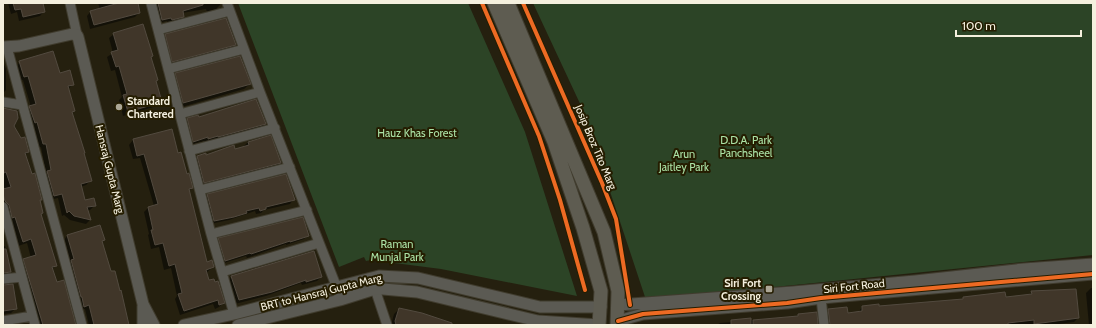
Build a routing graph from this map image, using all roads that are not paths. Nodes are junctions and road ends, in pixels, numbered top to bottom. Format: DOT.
graph roads {
  1 [pos="70,3"];
  2 [pos="151,3"];
  3 [pos="494,3"];
  4 [pos="508,3"];
  5 [pos="229,7"];
  6 [pos="158,30"];
  7 [pos="77,35"];
  8 [pos="5,47"];
  9 [pos="244,48"];
  10 [pos="168,69"];
  11 [pos="260,92"];
  12 [pos="3,102"];
  13 [pos="22,105"];
  14 [pos="180,114"];
  15 [pos="275,128"];
  16 [pos="189,151"];
  17 [pos="290,167"];
  18 [pos="200,190"];
  19 [pos="3,207"];
  20 [pos="307,210"];
  21 [pos="6,232"];
  22 [pos="211,234"];
  23 [pos="606,242"];
  24 [pos="319,243"];
  25 [pos="588,246"];
  26 [pos="1093,264"];
  27 [pos="222,272"];
  28 [pos="1093,274"];
  29 [pos="22,277"];
  30 [pos="402,277"];
  31 [pos="3,279"];
  32 [pos="337,288"];
  33 [pos="375,289"];
  34 [pos="402,290"];
  35 [pos="821,298"];
  36 [pos="340,300"];
  37 [pos="143,304"];
  38 [pos="618,305"];
  39 [pos="601,307"];
  40 [pos="234,314"];
  41 [pos="32,316"];
  42 [pos="3,321"];
  43 [pos="617,323"];
  44 [pos="35,325"];
  45 [pos="82,325"];
  46 [pos="143,325"];
  47 [pos="154,325"];
  48 [pos="184,325"];
  49 [pos="238,325"];
  50 [pos="387,325"];
  51 [pos="598,325"];
  52 [pos="824,325"];
  1 -- 7 [label="street"];
  2 -- 6 [label="street"];
  3 -- 25 [label="main road"];
  4 -- 23 [label="main road"];
  5 -- 6 [label="street"];
  5 -- 9 [label="street"];
  6 -- 10 [label="street"];
  7 -- 8 [label="street"];
  7 -- 37 [label="street, Hansraj Gupta Marg"];
  8 -- 13 [label="street"];
  9 -- 10 [label="street"];
  9 -- 11 [label="street"];
  10 -- 14 [label="street"];
  11 -- 14 [label="street"];
  11 -- 15 [label="street"];
  12 -- 13 [label="street"];
  13 -- 45 [label="street"];
  14 -- 16 [label="street"];
  15 -- 16 [label="street"];
  15 -- 17 [label="street"];
  16 -- 18 [label="street"];
  17 -- 18 [label="street"];
  17 -- 20 [label="street"];
  18 -- 22 [label="street"];
  19 -- 21 [label="street"];
  20 -- 22 [label="street"];
  20 -- 24 [label="street"];
  21 -- 29 [label="street"];
  22 -- 27 [label="street"];
  23 -- 25 [label="main road"];
  23 -- 38 [label="main road"];
  24 -- 27 [label="street"];
  24 -- 32 [label="street"];
  25 -- 39 [label="main road"];
  26 -- 38 [label="street, Siri Fort Road"];
  27 -- 40 [label="street"];
  28 -- 35 [label="street, Siri Fort Road"];
  29 -- 31 [label="street"];
  29 -- 41 [label="street"];
  30 -- 32 [label="street, BRT to Hansraj Gupta Marg"];
  30 -- 34 [label="street"];
  30 -- 39 [label="street, BRT to Hansraj Gupta Marg"];
  32 -- 36 [label="street"];
  32 -- 40 [label="street, BRT to Hansraj Gupta Marg"];
  33 -- 34 [label="street, BRT to Hansraj Gupta Marg"];
  33 -- 36 [label="street, BRT to Hansraj Gupta Marg"];
  33 -- 50 [label="street"];
  34 -- 51 [label="street, BRT to Hansraj Gupta Marg"];
  35 -- 43 [label="street, Siri Fort Road"];
  35 -- 52 [label="street"];
  36 -- 49 [label="street, BRT to Hansraj Gupta Marg"];
  37 -- 46 [label="street, Hansraj Gupta Marg"];
  37 -- 47 [label="street, Hansraj Gupta Marg"];
  38 -- 43 [label="main road"];
  39 -- 51 [label="main road"];
  40 -- 48 [label="street, BRT to Hansraj Gupta Marg"];
  41 -- 42 [label="street"];
  41 -- 44 [label="street"];
}
